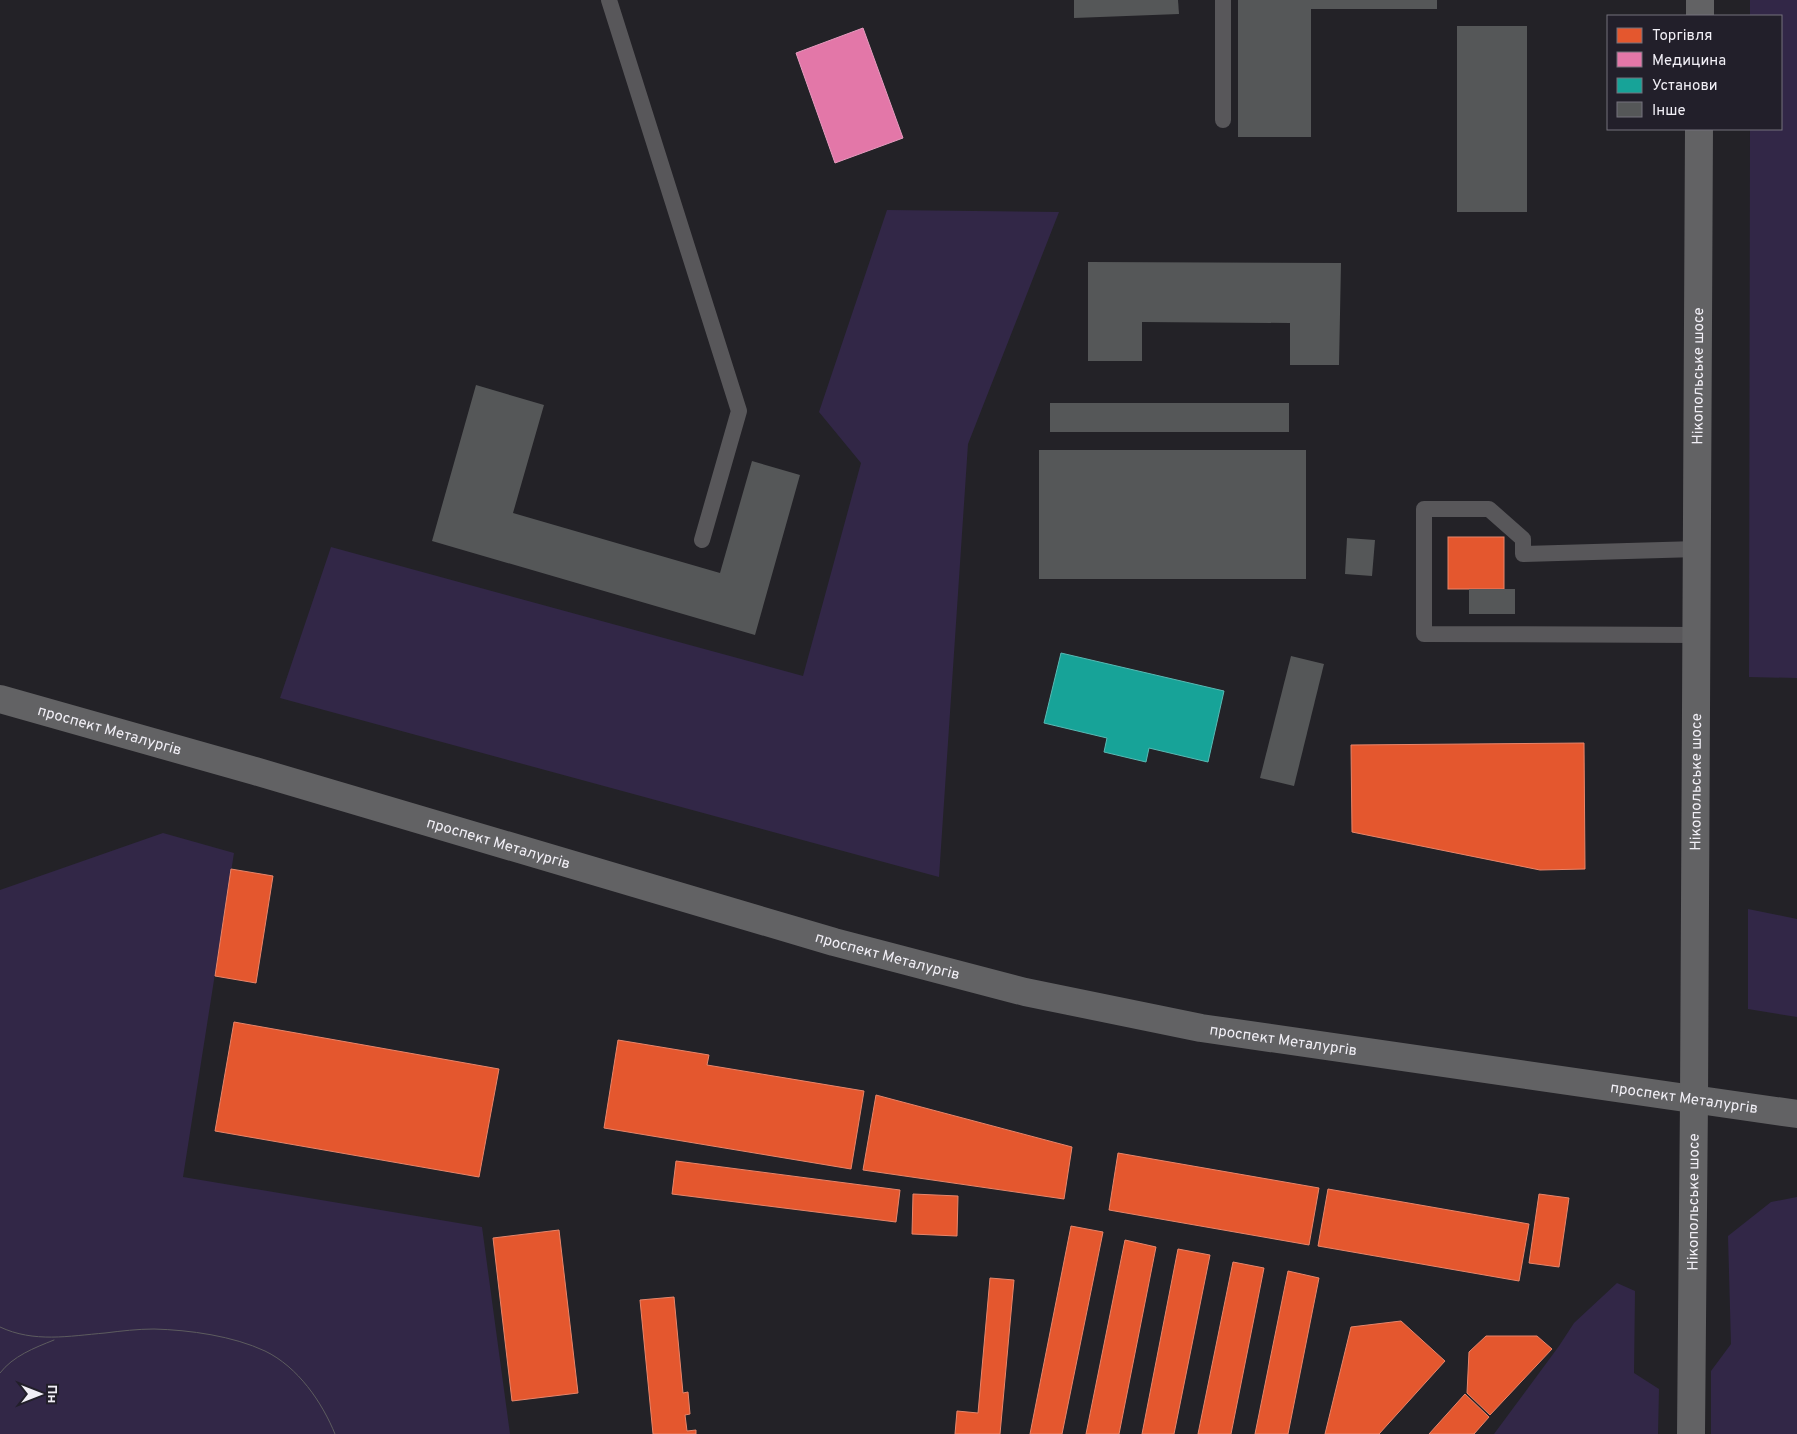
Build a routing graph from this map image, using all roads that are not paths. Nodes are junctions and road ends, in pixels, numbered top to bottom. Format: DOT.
graph roads {
  1 [pos="609,0"];
  2 [pos="1223,0"];
  3 [pos="1700,0"];
  4 [pos="1700,15"];
  5 [pos="1223,120"];
  6 [pos="1699,130"];
  7 [pos="702,540"];
  8 [pos="1697,549"];
  9 [pos="1697,635"];
  10 [pos="0,699"];
  11 [pos="1694,1100"];
  12 [pos="1797,1114"];
  13 [pos="1691,1434"];
  1 -- 7 [label="lane"];
  2 -- 5 [label="lane"];
  3 -- 4 [label="main road"];
  6 -- 8 [label="main road, Нікопольське шосе"];
  8 -- 9 [label="main road, Нікопольське шосе"];
  8 -- 9 [label="lane"];
  9 -- 11 [label="main road, Нікопольське шосе"];
  10 -- 11 [label="main road, проспект Металургів"];
  11 -- 12 [label="main road, проспект Металургів"];
  11 -- 13 [label="main road, Нікопольське шосе"];
}
